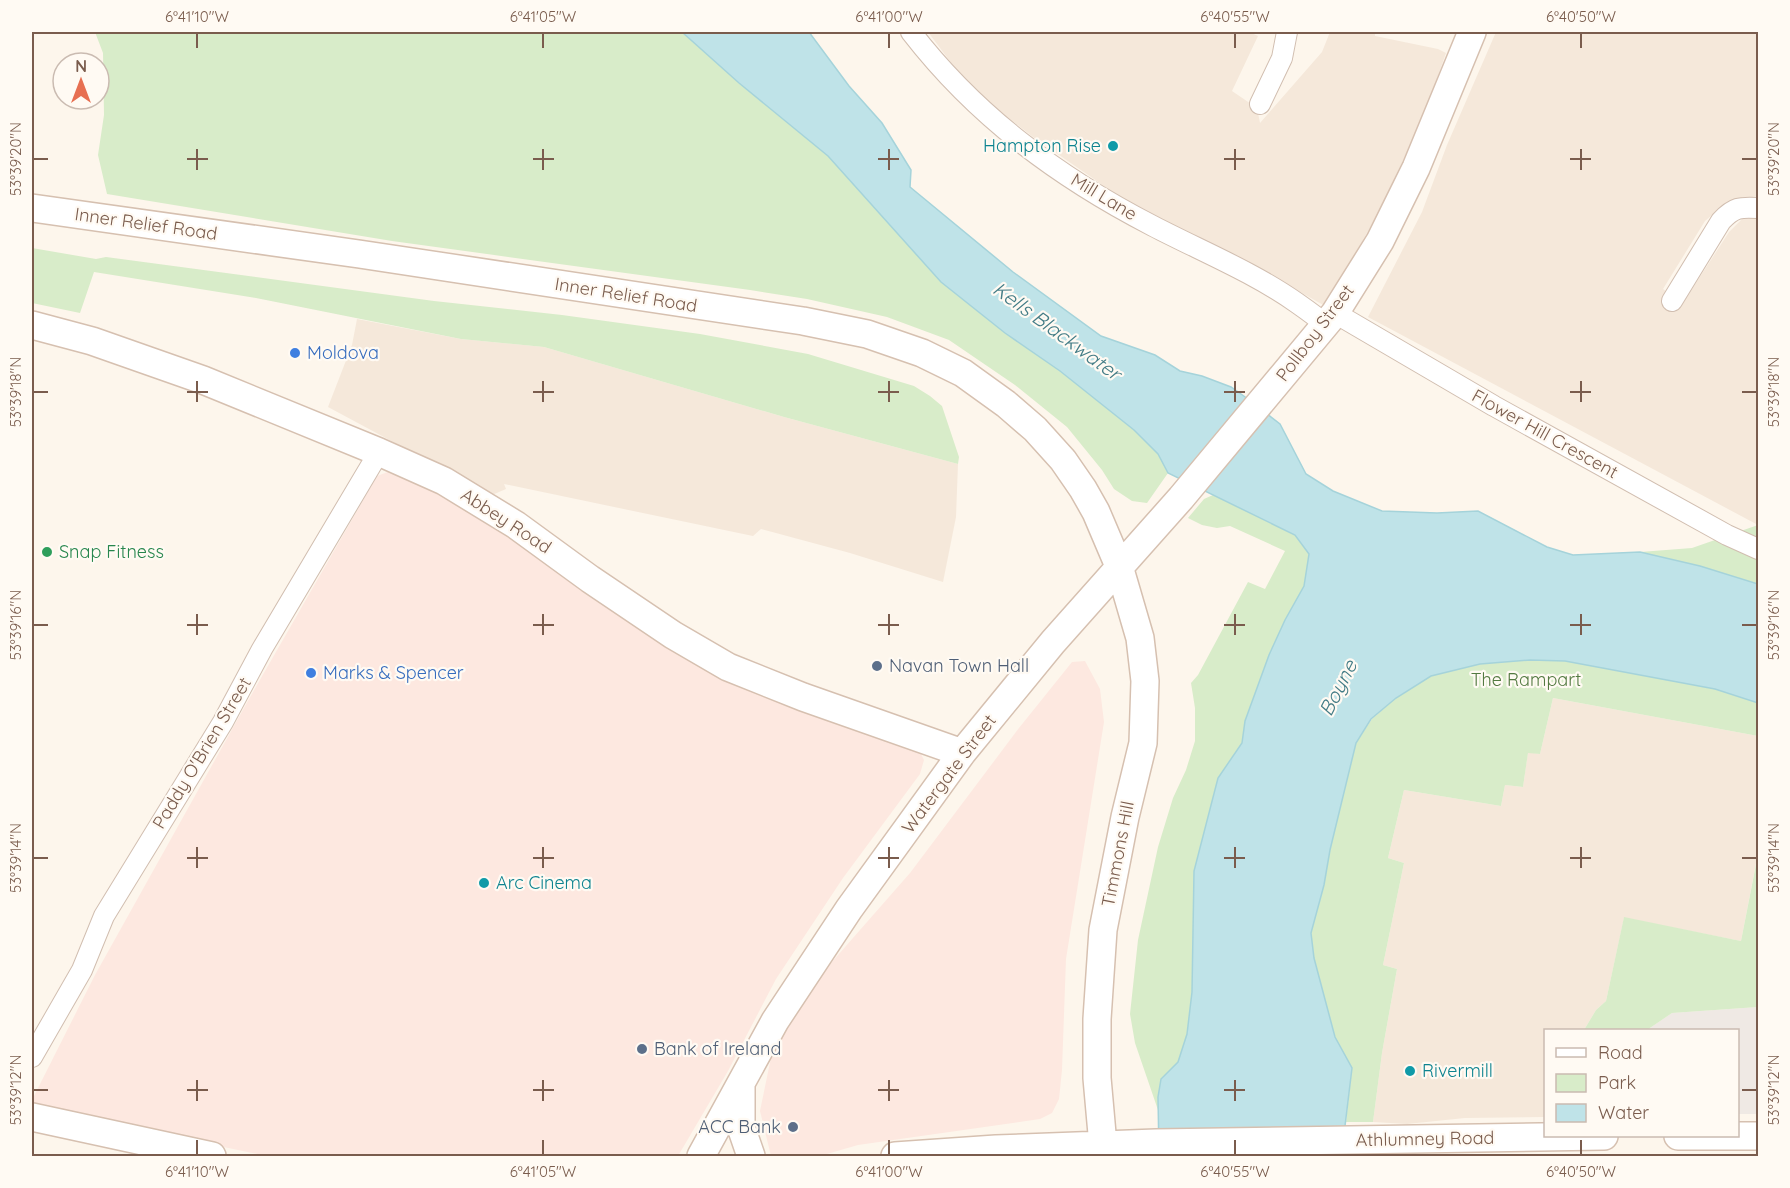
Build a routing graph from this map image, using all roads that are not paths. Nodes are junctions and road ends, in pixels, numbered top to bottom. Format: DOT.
graph roads {
  1 [pos="911,32"];
  2 [pos="1287,32"];
  3 [pos="1465,32"];
  4 [pos="1472,32"];
  5 [pos="1456,72"];
  6 [pos="1260,104"];
  7 [pos="32,208"];
  8 [pos="1758,208"];
  9 [pos="1672,301"];
  10 [pos="1331,319"];
  11 [pos="32,326"];
  12 [pos="379,452"];
  13 [pos="1758,549"];
  14 [pos="1119,566"];
  15 [pos="962,753"];
  16 [pos="32,1057"];
  17 [pos="741,1086"];
  18 [pos="32,1117"];
  19 [pos="1544,1136"];
  20 [pos="1739,1136"];
  21 [pos="1758,1136"];
  22 [pos="1104,1151"];
  23 [pos="212,1156"];
  24 [pos="701,1156"];
  25 [pos="751,1156"];
  26 [pos="895,1156"];
  1 -- 10 [label="street, Mill Lane"];
  2 -- 6 [label="street"];
  3 -- 5 [label="main road"];
  4 -- 5 [label="main road, Pollboy Street"];
  5 -- 10 [label="main road, Pollboy Street"];
  7 -- 14 [label="main road, Inner Relief Road"];
  8 -- 9 [label="street"];
  10 -- 13 [label="street, Flower Hill Crescent"];
  10 -- 14 [label="main road, Pollboy Street"];
  11 -- 12 [label="main road, Abbey Road"];
  12 -- 15 [label="main road, Abbey Road"];
  12 -- 16 [label="street, Paddy O'Brien Street"];
  14 -- 15 [label="main road, Watergate Street"];
  14 -- 22 [label="main road, Timmons Hill"];
  15 -- 17 [label="main road, Watergate Street"];
  17 -- 24 [label="main road, Watergate Street"];
  17 -- 25 [label="main road"];
  18 -- 23 [label="main road"];
  19 -- 22 [label="main road, Athlumney Road"];
  20 -- 21 [label="main road"];
  22 -- 26 [label="main road"];
}
